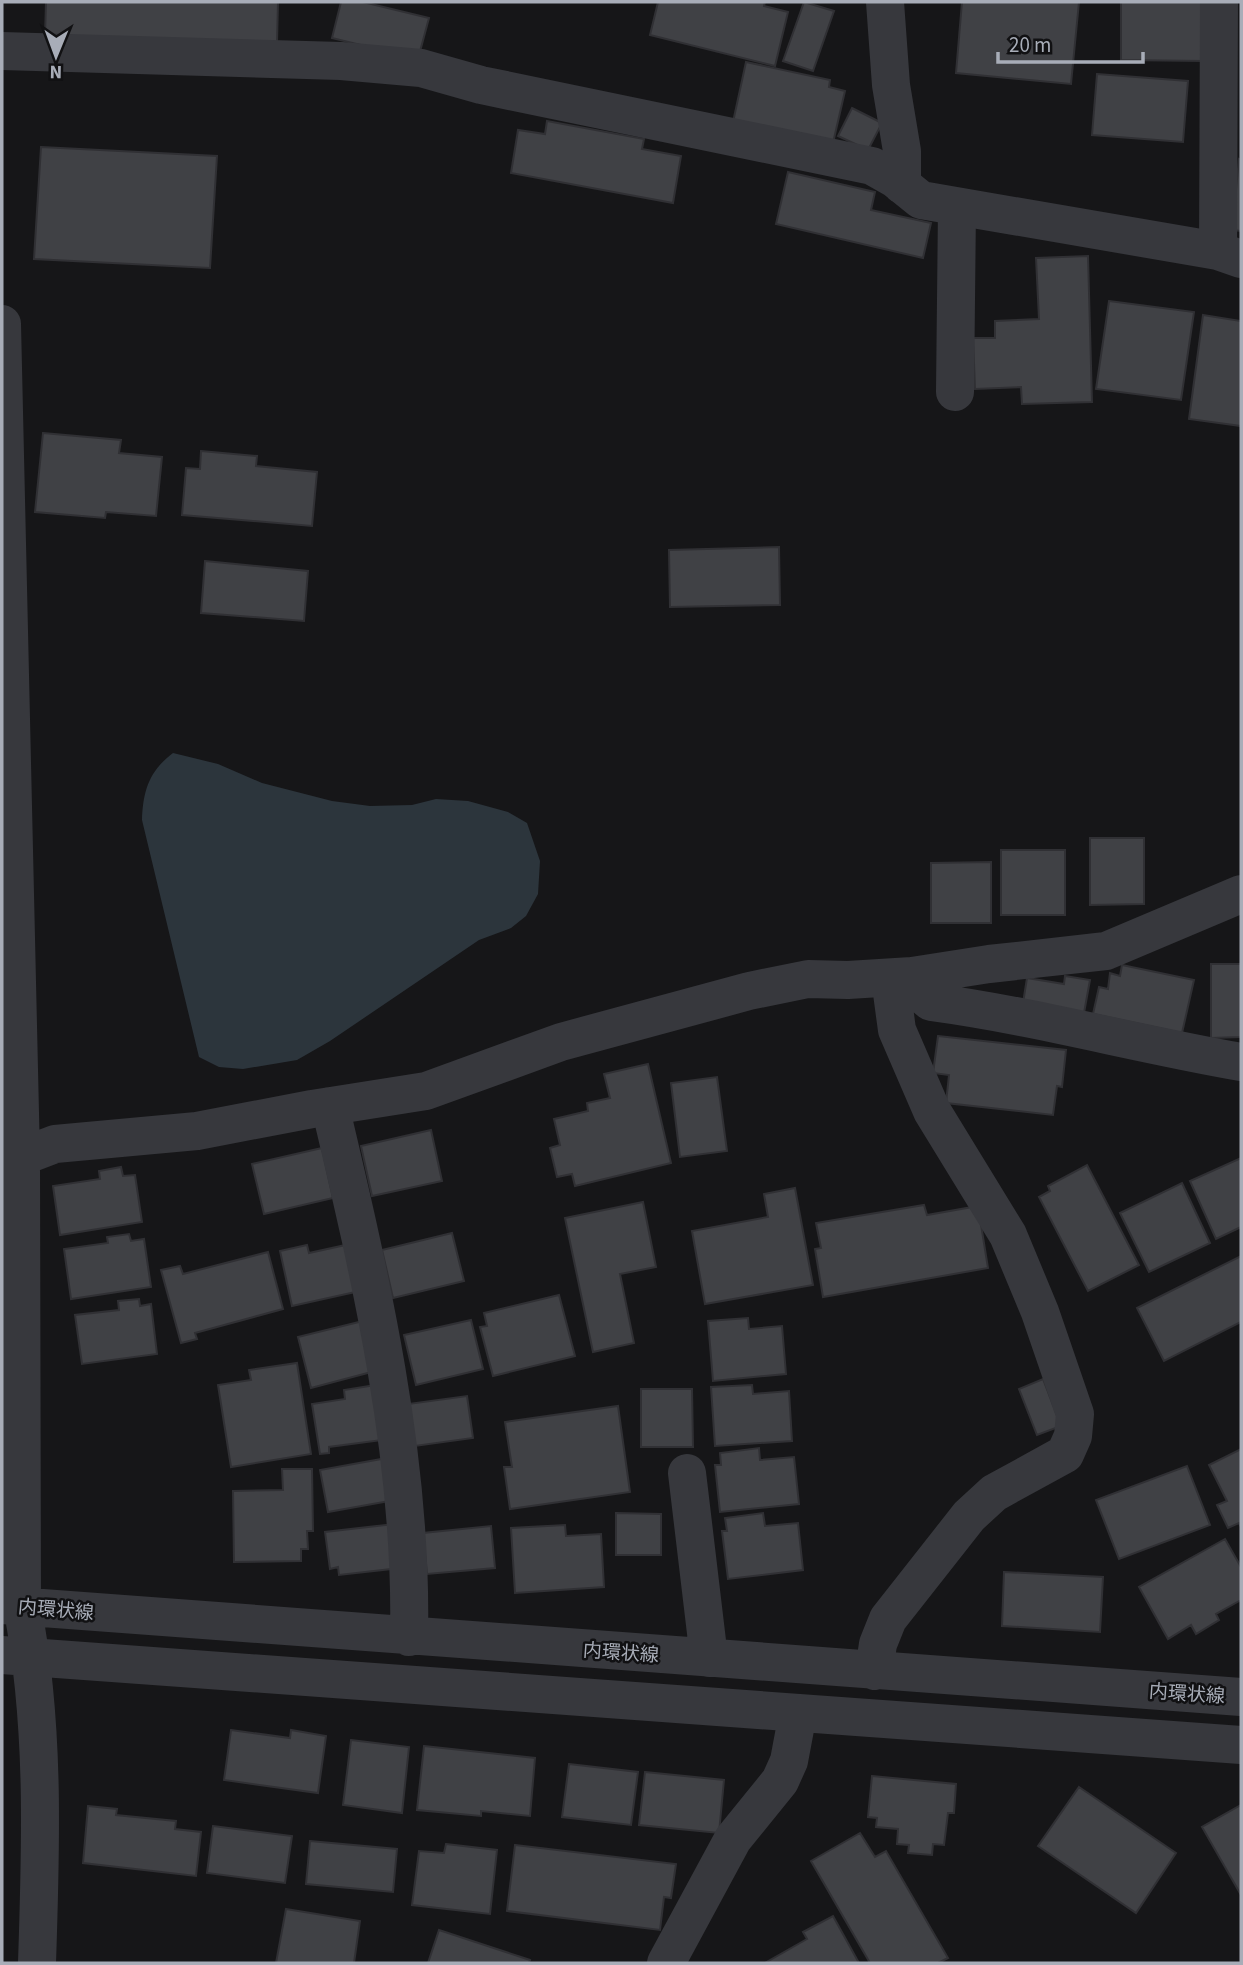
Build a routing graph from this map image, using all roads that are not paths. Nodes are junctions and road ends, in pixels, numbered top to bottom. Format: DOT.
graph roads {
  1 [pos="885,2"];
  2 [pos="1219,2"];
  3 [pos="2,51"];
  4 [pos="902,185"];
  5 [pos="957,207"];
  6 [pos="1230,255"];
  7 [pos="2,324"];
  8 [pos="955,392"];
  9 [pos="1241,894"];
  10 [pos="901,977"];
  11 [pos="1241,1062"];
  12 [pos="330,1106"];
  13 [pos="11,1159"];
  14 [pos="687,1473"];
  15 [pos="12,1606"];
  16 [pos="410,1637"];
  17 [pos="17,1656"];
  18 [pos="709,1658"];
  19 [pos="874,1671"];
  20 [pos="1241,1697"];
  21 [pos="798,1713"];
  22 [pos="1241,1745"];
  23 [pos="37,1963"];
  24 [pos="666,1963"];
  1 -- 4 [label="street"];
  2 -- 6 [label="street"];
  3 -- 4 [label="street"];
  4 -- 5 [label="street"];
  5 -- 6 [label="street"];
  5 -- 8 [label="street"];
  7 -- 13 [label="street"];
  9 -- 10 [label="street"];
  10 -- 11 [label="street"];
  10 -- 12 [label="street"];
  10 -- 19 [label="street"];
  12 -- 13 [label="street"];
  12 -- 16 [label="street"];
  13 -- 15 [label="street"];
  14 -- 18 [label="street"];
  15 -- 16 [label="street, 内環状線"];
  15 -- 17 [label="street"];
  16 -- 18 [label="street, 内環状線"];
  17 -- 21 [label="street"];
  17 -- 23 [label="street"];
  18 -- 19 [label="street, 内環状線"];
  19 -- 20 [label="street, 内環状線"];
  21 -- 22 [label="street"];
  21 -- 24 [label="street"];
}
